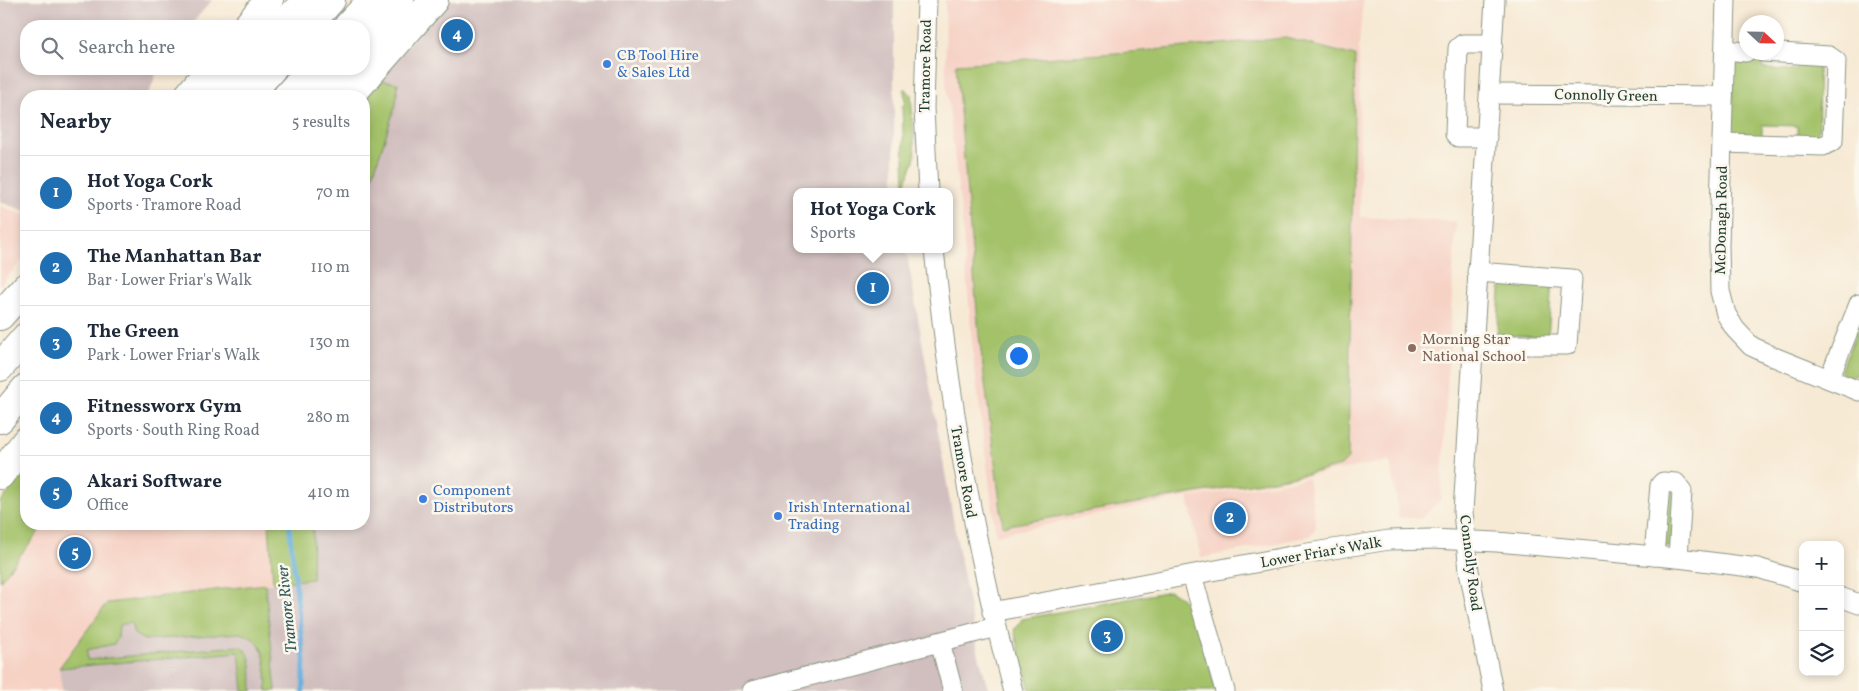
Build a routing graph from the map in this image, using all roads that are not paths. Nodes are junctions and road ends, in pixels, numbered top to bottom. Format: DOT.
graph roads {
  1 [pos="269,0"];
  2 [pos="288,0"];
  3 [pos="307,0"];
  4 [pos="331,0"];
  5 [pos="372,0"];
  6 [pos="400,0"];
  7 [pos="434,0"];
  8 [pos="926,0"];
  9 [pos="1495,0"];
  10 [pos="1726,0"];
  11 [pos="252,20"];
  12 [pos="270,20"];
  13 [pos="288,20"];
  14 [pos="313,20"];
  15 [pos="354,20"];
  16 [pos="370,34"];
  17 [pos="1493,44"];
  18 [pos="1725,50"];
  19 [pos="1739,51"];
  20 [pos="1784,53"];
  21 [pos="370,73"];
  22 [pos="205,75"];
  23 [pos="220,75"];
  24 [pos="234,75"];
  25 [pos="267,75"];
  26 [pos="306,75"];
  27 [pos="335,75"];
  28 [pos="368,75"];
  29 [pos="193,90"];
  30 [pos="206,90"];
  31 [pos="217,90"];
  32 [pos="253,90"];
  33 [pos="292,90"];
  34 [pos="321,90"];
  35 [pos="355,90"];
  36 [pos="1490,94"];
  37 [pos="1723,96"];
  38 [pos="1486,137"];
  39 [pos="1723,142"];
  40 [pos="928,188"];
  41 [pos="934,253"];
  42 [pos="1477,272"];
  43 [pos="20,294"];
  44 [pos="1857,312"];
  45 [pos="0,316"];
  46 [pos="20,344"];
  47 [pos="1472,345"];
  48 [pos="0,367"];
  49 [pos="1828,379"];
  50 [pos="1858,388"];
  51 [pos="20,395"];
  52 [pos="0,419"];
  53 [pos="20,449"];
  54 [pos="20,458"];
  55 [pos="0,475"];
  56 [pos="0,480"];
  57 [pos="1466,541"];
  58 [pos="1654,556"];
  59 [pos="1678,558"];
  60 [pos="1192,575"];
  61 [pos="1799,581"];
  62 [pos="1844,598"];
  63 [pos="1859,604"];
  64 [pos="994,620"];
  65 [pos="940,642"];
  66 [pos="752,691"];
  67 [pos="953,691"];
  68 [pos="1013,691"];
  69 [pos="1226,691"];
  70 [pos="1492,691"];
  1 -- 11 [label="highway"];
  2 -- 12 [label="highway"];
  3 -- 13 [label="highway"];
  4 -- 14 [label="highway"];
  5 -- 15 [label="highway"];
  6 -- 16 [label="highway"];
  7 -- 21 [label="highway"];
  8 -- 40 [label="street, Tramore Road"];
  9 -- 17 [label="street, Connolly Road"];
  10 -- 18 [label="street, McDonagh Road"];
  17 -- 36 [label="street, Connolly Road"];
  17 -- 38 [label="street"];
  18 -- 19 [label="street"];
  18 -- 37 [label="street, McDonagh Road"];
  20 -- 39 [label="street"];
  22 -- 29 [label="highway"];
  23 -- 30 [label="highway"];
  24 -- 31 [label="highway"];
  25 -- 32 [label="highway"];
  26 -- 33 [label="highway"];
  27 -- 34 [label="highway"];
  28 -- 35 [label="highway"];
  36 -- 37 [label="street, Connolly Green"];
  36 -- 38 [label="street, Connolly Road"];
  37 -- 39 [label="street, McDonagh Road"];
  38 -- 42 [label="street, Connolly Road"];
  39 -- 49 [label="street, McDonagh Road"];
  41 -- 64 [label="street, Tramore Road"];
  42 -- 47 [label="street, Connolly Road"];
  42 -- 47 [label="street"];
  43 -- 45 [label="highway"];
  44 -- 49 [label="street"];
  46 -- 48 [label="highway"];
  47 -- 57 [label="street, Connolly Road"];
  49 -- 50 [label="street, McDonagh Road"];
  51 -- 52 [label="highway"];
  53 -- 55 [label="highway"];
  54 -- 56 [label="highway"];
  57 -- 58 [label="street, Lower Friar's Walk"];
  57 -- 60 [label="street, Lower Friar's Walk"];
  57 -- 70 [label="street, Connolly Road"];
  58 -- 59 [label="street, Lower Friar's Walk"];
  58 -- 59 [label="street"];
  59 -- 61 [label="street, Lower Friar's Walk"];
  60 -- 64 [label="street, Lower Friar's Walk"];
  60 -- 69 [label="street"];
  62 -- 63 [label="street"];
  64 -- 65 [label="street, Lower Friar's Walk"];
  64 -- 68 [label="street, Tramore Road"];
  65 -- 66 [label="street, Lower Friar's Walk"];
  65 -- 67 [label="street"];
}
